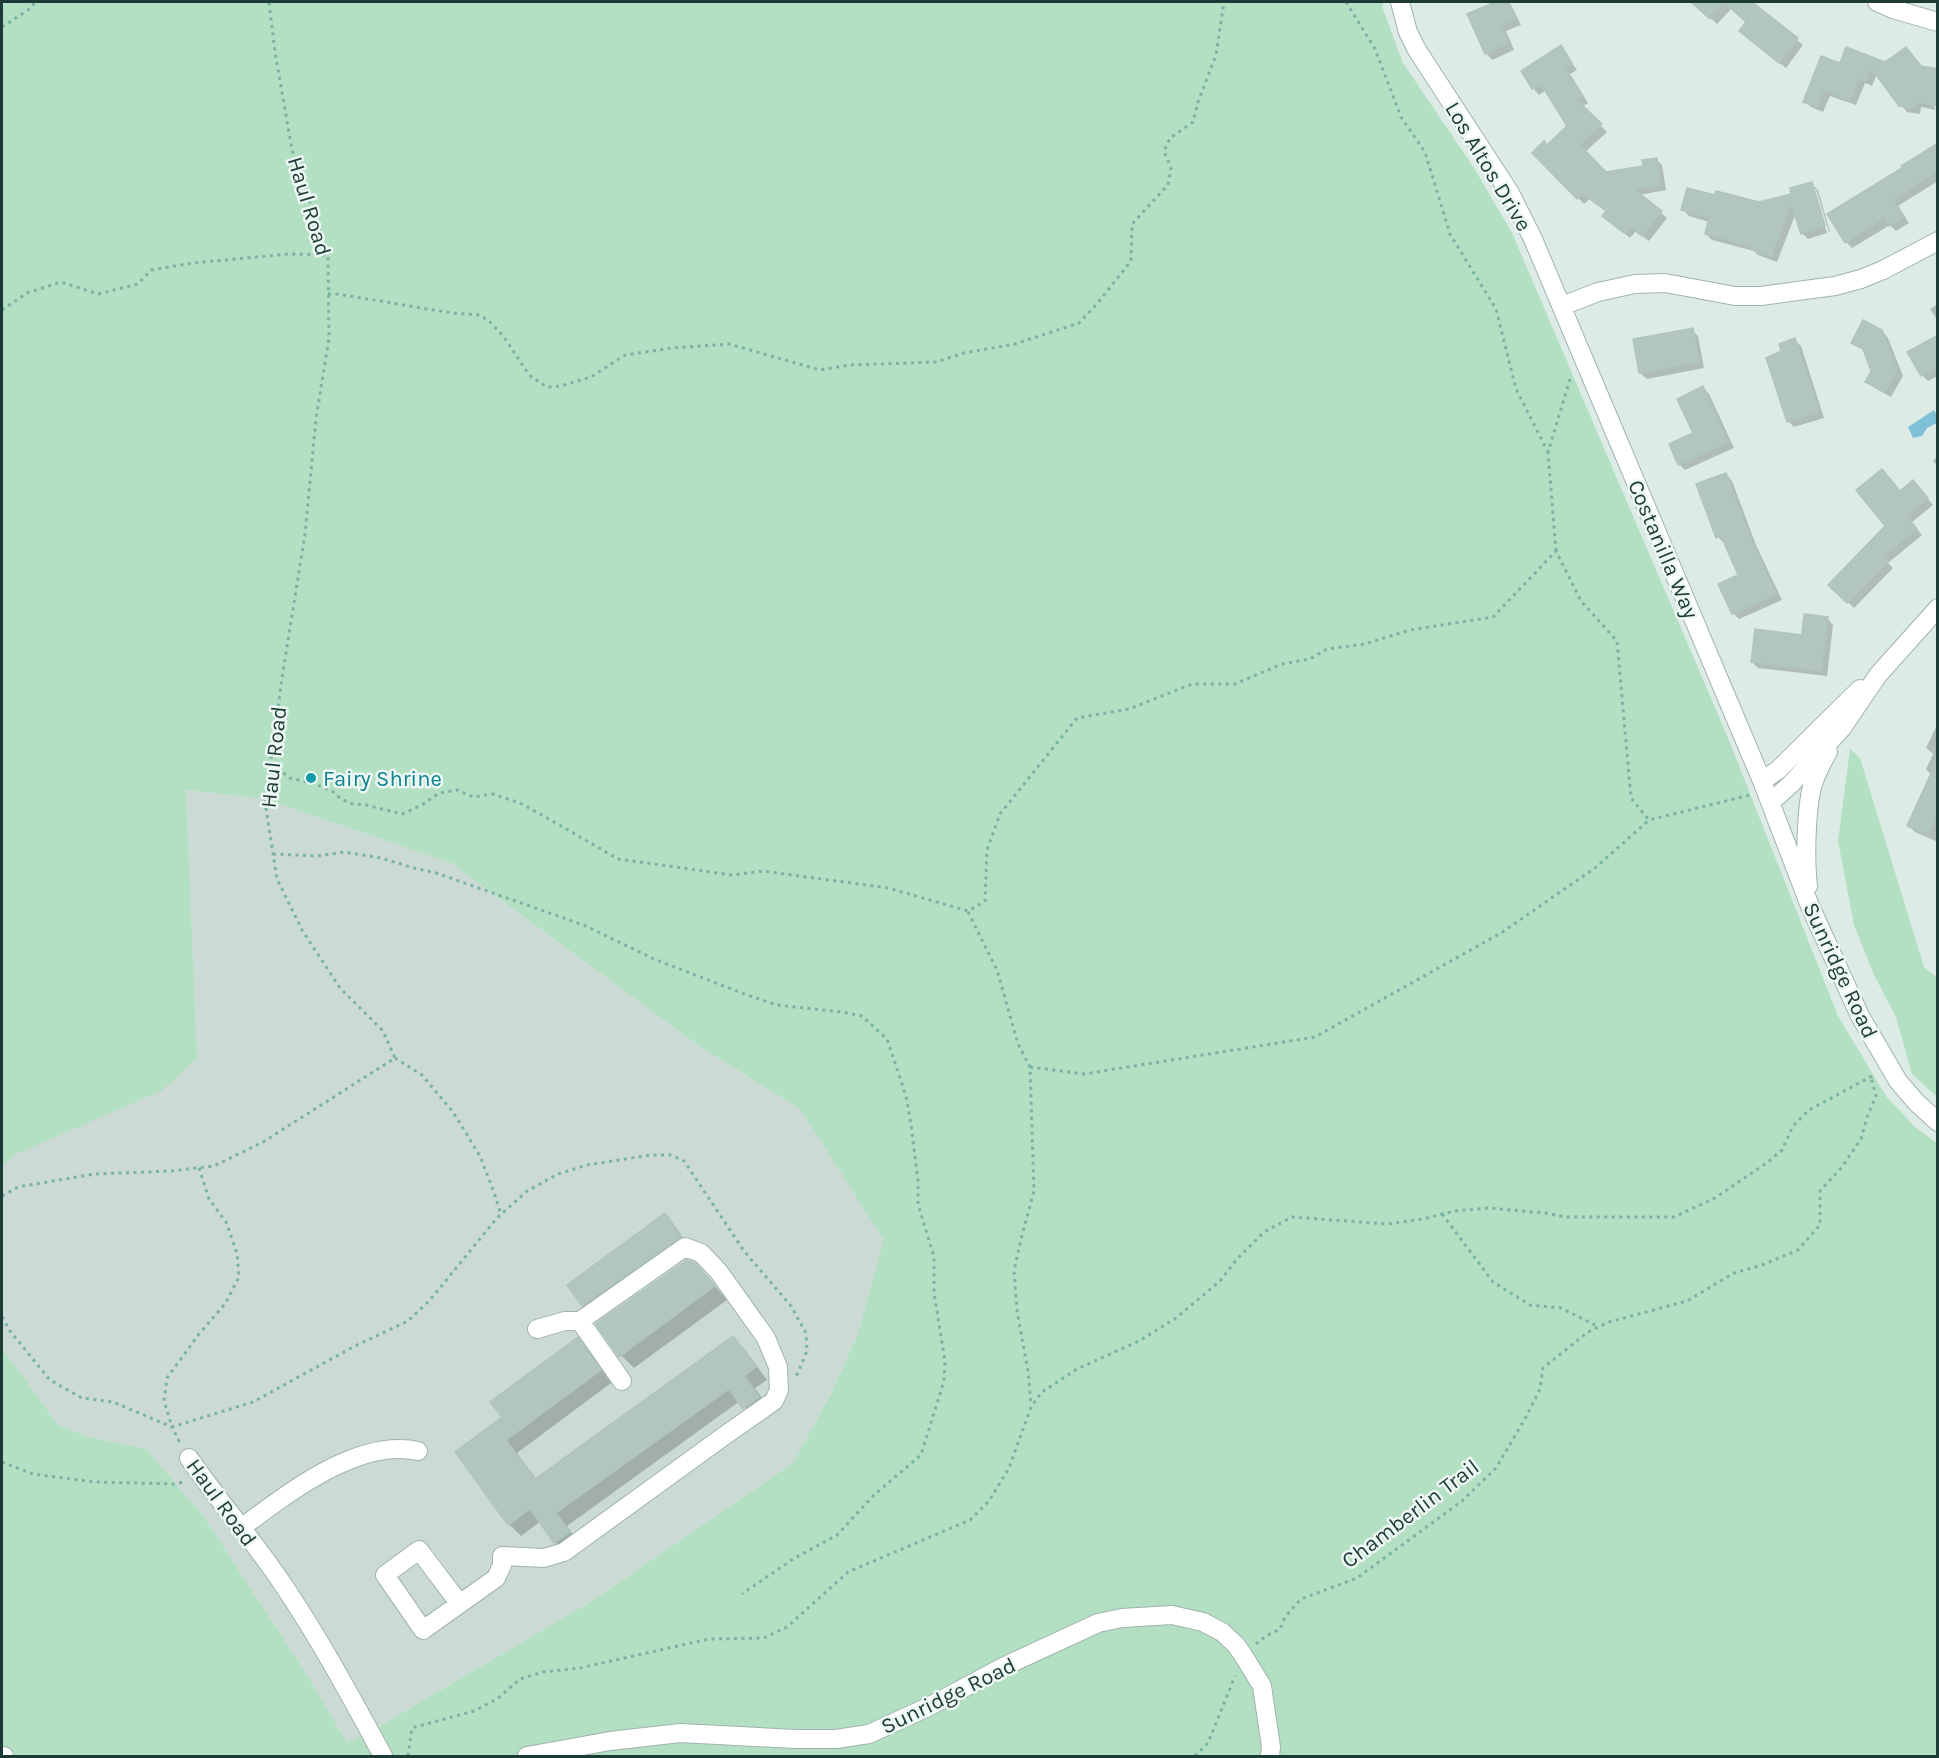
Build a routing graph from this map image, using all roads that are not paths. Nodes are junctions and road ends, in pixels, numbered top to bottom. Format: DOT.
graph roads {
  1 [pos="1400,2"];
  2 [pos="1877,2"];
  3 [pos="1938,22"];
  4 [pos="1938,241"];
  5 [pos="1562,306"];
  6 [pos="1938,608"];
  7 [pos="1878,675"];
  8 [pos="1842,728"];
  9 [pos="1766,792"];
  10 [pos="1810,906"];
  11 [pos="1938,1122"];
  12 [pos="580,1321"];
  13 [pos="537,1329"];
  14 [pos="622,1381"];
  15 [pos="418,1451"];
  16 [pos="189,1458"];
  17 [pos="241,1528"];
  18 [pos="459,1603"];
  19 [pos="384,1756"];
  20 [pos="527,1756"];
  21 [pos="1270,1756"];
  1 -- 5 [label="street, Los Altos Drive"];
  2 -- 3 [label="street"];
  4 -- 5 [label="street"];
  5 -- 9 [label="street, Costanilla Way"];
  6 -- 7 [label="street"];
  7 -- 8 [label="street"];
  7 -- 9 [label="street"];
  8 -- 9 [label="street"];
  8 -- 10 [label="street"];
  9 -- 10 [label="street, Sunridge Road"];
  10 -- 11 [label="street, Sunridge Road"];
  12 -- 13 [label="street"];
  12 -- 14 [label="street"];
  12 -- 18 [label="street"];
  15 -- 17 [label="street"];
  16 -- 17 [label="street, Haul Road"];
  17 -- 19 [label="street, Haul Road"];
  20 -- 21 [label="street, Sunridge Road"];
}
